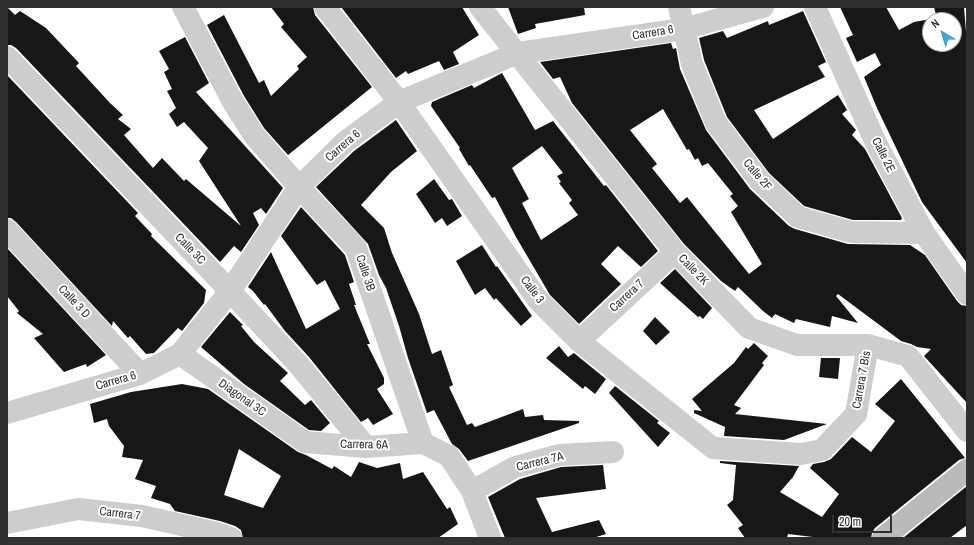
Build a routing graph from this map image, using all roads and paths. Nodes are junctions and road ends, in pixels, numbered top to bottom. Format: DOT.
graph roads {
  1 [pos="183,7"];
  2 [pos="325,7"];
  3 [pos="480,7"];
  4 [pos="679,7"];
  5 [pos="763,7"];
  6 [pos="815,7"];
  7 [pos="683,29"];
  8 [pos="518,54"];
  9 [pos="7,57"];
  10 [pos="399,102"];
  11 [pos="299,187"];
  12 [pos="7,230"];
  13 [pos="924,233"];
  14 [pos="675,252"];
  15 [pos="230,291"];
  16 [pos="967,294"];
  17 [pos="579,340"];
  18 [pos="868,344"];
  19 [pos="180,354"];
  20 [pos="140,374"];
  21 [pos="7,413"];
  22 [pos="967,431"];
  23 [pos="305,442"];
  24 [pos="423,443"];
  25 [pos="366,447"];
  26 [pos="822,450"];
  27 [pos="613,452"];
  28 [pos="967,470"];
  29 [pos="472,491"];
  30 [pos="7,523"];
  31 [pos="232,538"];
  32 [pos="490,538"];
  33 [pos="883,538"];
  1 -- 11 [label="street, Calle 3B"];
  2 -- 10 [label="street, Calle 3"];
  3 -- 8 [label="street, Calle 2K"];
  4 -- 7 [label="street, Calle 2F"];
  5 -- 7 [label="street, Carrera 6"];
  6 -- 13 [label="street, Calle 2E"];
  7 -- 8 [label="street, Carrera 6"];
  7 -- 13 [label="street, Calle 2F"];
  8 -- 10 [label="street, Carrera 6"];
  8 -- 14 [label="street, Calle 2K"];
  9 -- 15 [label="street, Calle 3C"];
  10 -- 11 [label="street, Carrera 6"];
  10 -- 17 [label="street, Calle 3"];
  11 -- 15 [label="street, Carrera 6"];
  11 -- 24 [label="street, Calle 3B"];
  12 -- 20 [label="street, Calle 3 D"];
  13 -- 16 [label="street, Calle 2E"];
  14 -- 17 [label="street, Carrera 7"];
  14 -- 18 [label="street, Calle 2K"];
  15 -- 19 [label="street, Carrera 6"];
  15 -- 25 [label="street, Calle 3C"];
  17 -- 26 [label="street, Calle 3"];
  18 -- 22 [label="street, Calle 2K"];
  18 -- 26 [label="street, Carrera 7 Bis"];
  19 -- 20 [label="street, Carrera 6"];
  19 -- 23 [label="street, Diagonal 3C"];
  20 -- 21 [label="street, Carrera 6"];
  23 -- 25 [label="street, Carrera 6A"];
  24 -- 25 [label="street, Carrera 6A"];
  24 -- 29 [label="street"];
  27 -- 29 [label="street, Carrera 7A"];
  28 -- 33 [label="street"];
  29 -- 32 [label="street"];
  30 -- 31 [label="street, Carrera 7"];
}
